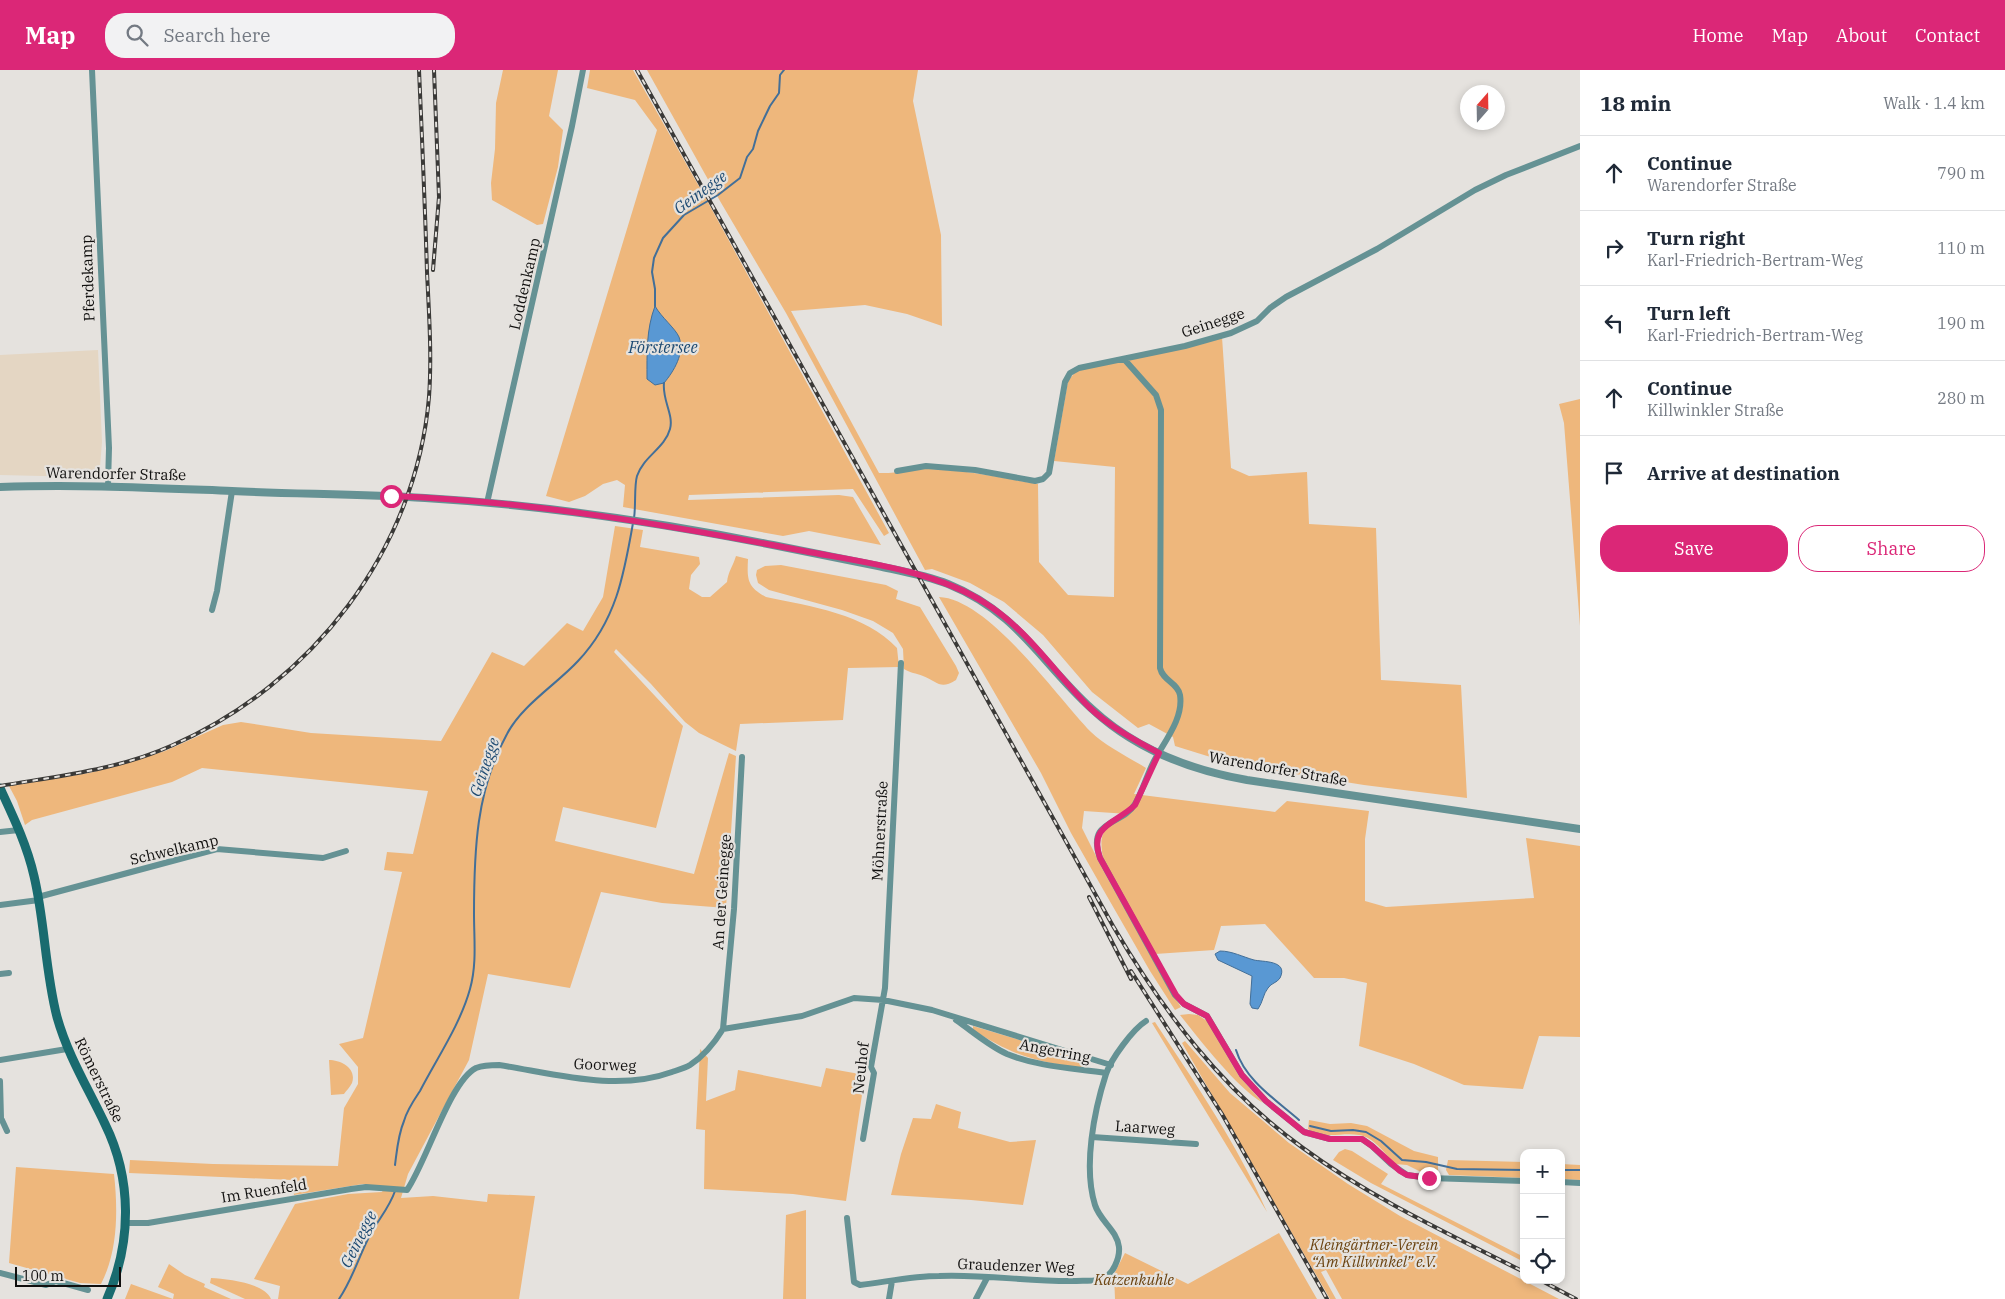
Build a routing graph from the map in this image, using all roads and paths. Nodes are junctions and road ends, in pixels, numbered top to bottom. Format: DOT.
graph roads {
  1 [pos="92,70"];
  2 [pos="582,70"];
  3 [pos="1580,146"];
  4 [pos="1139,354"];
  5 [pos="1124,359"];
  6 [pos="1135,370"];
  7 [pos="897,471"];
  8 [pos="108,485"];
  9 [pos="0,487"];
  10 [pos="232,491"];
  11 [pos="487,503"];
  12 [pos="212,610"];
  13 [pos="901,663"];
  14 [pos="1159,753"];
  15 [pos="742,757"];
  16 [pos="0,788"];
  17 [pos="1580,829"];
  18 [pos="18,830"];
  19 [pos="0,832"];
  20 [pos="346,851"];
  21 [pos="38,898"];
  22 [pos="0,905"];
  23 [pos="9,973"];
  24 [pos="0,974"];
  25 [pos="883,1000"];
  26 [pos="951,1016"];
  27 [pos="1146,1021"];
  28 [pos="724,1029"];
  29 [pos="67,1048"];
  30 [pos="0,1060"];
  31 [pos="1110,1065"];
  32 [pos="1106,1073"];
  33 [pos="0,1081"];
  34 [pos="7,1130"];
  35 [pos="1092,1137"];
  36 [pos="863,1139"];
  37 [pos="1196,1144"];
  38 [pos="1520,1181"];
  39 [pos="1565,1182"];
  40 [pos="1580,1183"];
  41 [pos="406,1190"];
  42 [pos="847,1218"];
  43 [pos="126,1223"];
  44 [pos="0,1273"];
  45 [pos="988,1278"];
  46 [pos="892,1281"];
  47 [pos="88,1290"];
  48 [pos="107,1299"];
  49 [pos="889,1299"];
  50 [pos="976,1299"];
  1 -- 8 [label="street, Pferdekamp"];
  2 -- 11 [label="street, Loddenkamp"];
  3 -- 4 [label="street, Geinegge"];
  4 -- 5 [label="street, Geinegge"];
  4 -- 6 [label="street"];
  5 -- 6 [label="street"];
  5 -- 7 [label="street, Geinegge"];
  6 -- 14 [label="street"];
  8 -- 9 [label="street, Warendorfer Straße"];
  8 -- 10 [label="street, Warendorfer Straße"];
  10 -- 11 [label="street, Warendorfer Straße"];
  10 -- 12 [label="street"];
  11 -- 14 [label="street, Warendorfer Straße"];
  13 -- 25 [label="street, Möhnerstraße"];
  14 -- 17 [label="street, Warendorfer Straße"];
  14 -- 38 [label="street"];
  15 -- 28 [label="street, An der Geinegge"];
  16 -- 18 [label="main road, Römerstraße"];
  18 -- 19 [label="street"];
  18 -- 21 [label="main road, Römerstraße"];
  20 -- 21 [label="street, Schwelkamp"];
  21 -- 22 [label="street, Schwelkamp"];
  21 -- 29 [label="main road, Römerstraße"];
  23 -- 24 [label="street"];
  25 -- 26 [label="street, Angerring"];
  25 -- 28 [label="street"];
  25 -- 36 [label="street, Neuhof"];
  26 -- 31 [label="street, Angerring"];
  26 -- 32 [label="street, Angerring"];
  27 -- 31 [label="street, Graudenzer Weg"];
  28 -- 41 [label="street, Goorweg"];
  29 -- 30 [label="street"];
  29 -- 43 [label="main road, Römerstraße"];
  31 -- 32 [label="street, Graudenzer Weg"];
  32 -- 35 [label="street, Graudenzer Weg"];
  33 -- 34 [label="street"];
  35 -- 37 [label="street, Laarweg"];
  35 -- 45 [label="street, Graudenzer Weg"];
  39 -- 40 [label="street"];
  41 -- 43 [label="street, Im Ruenfeld"];
  42 -- 46 [label="street, Graudenzer Weg"];
  43 -- 48 [label="main road, Römerstraße"];
  44 -- 47 [label="street"];
  45 -- 46 [label="street, Graudenzer Weg"];
  45 -- 50 [label="street"];
  46 -- 49 [label="street"];
}
